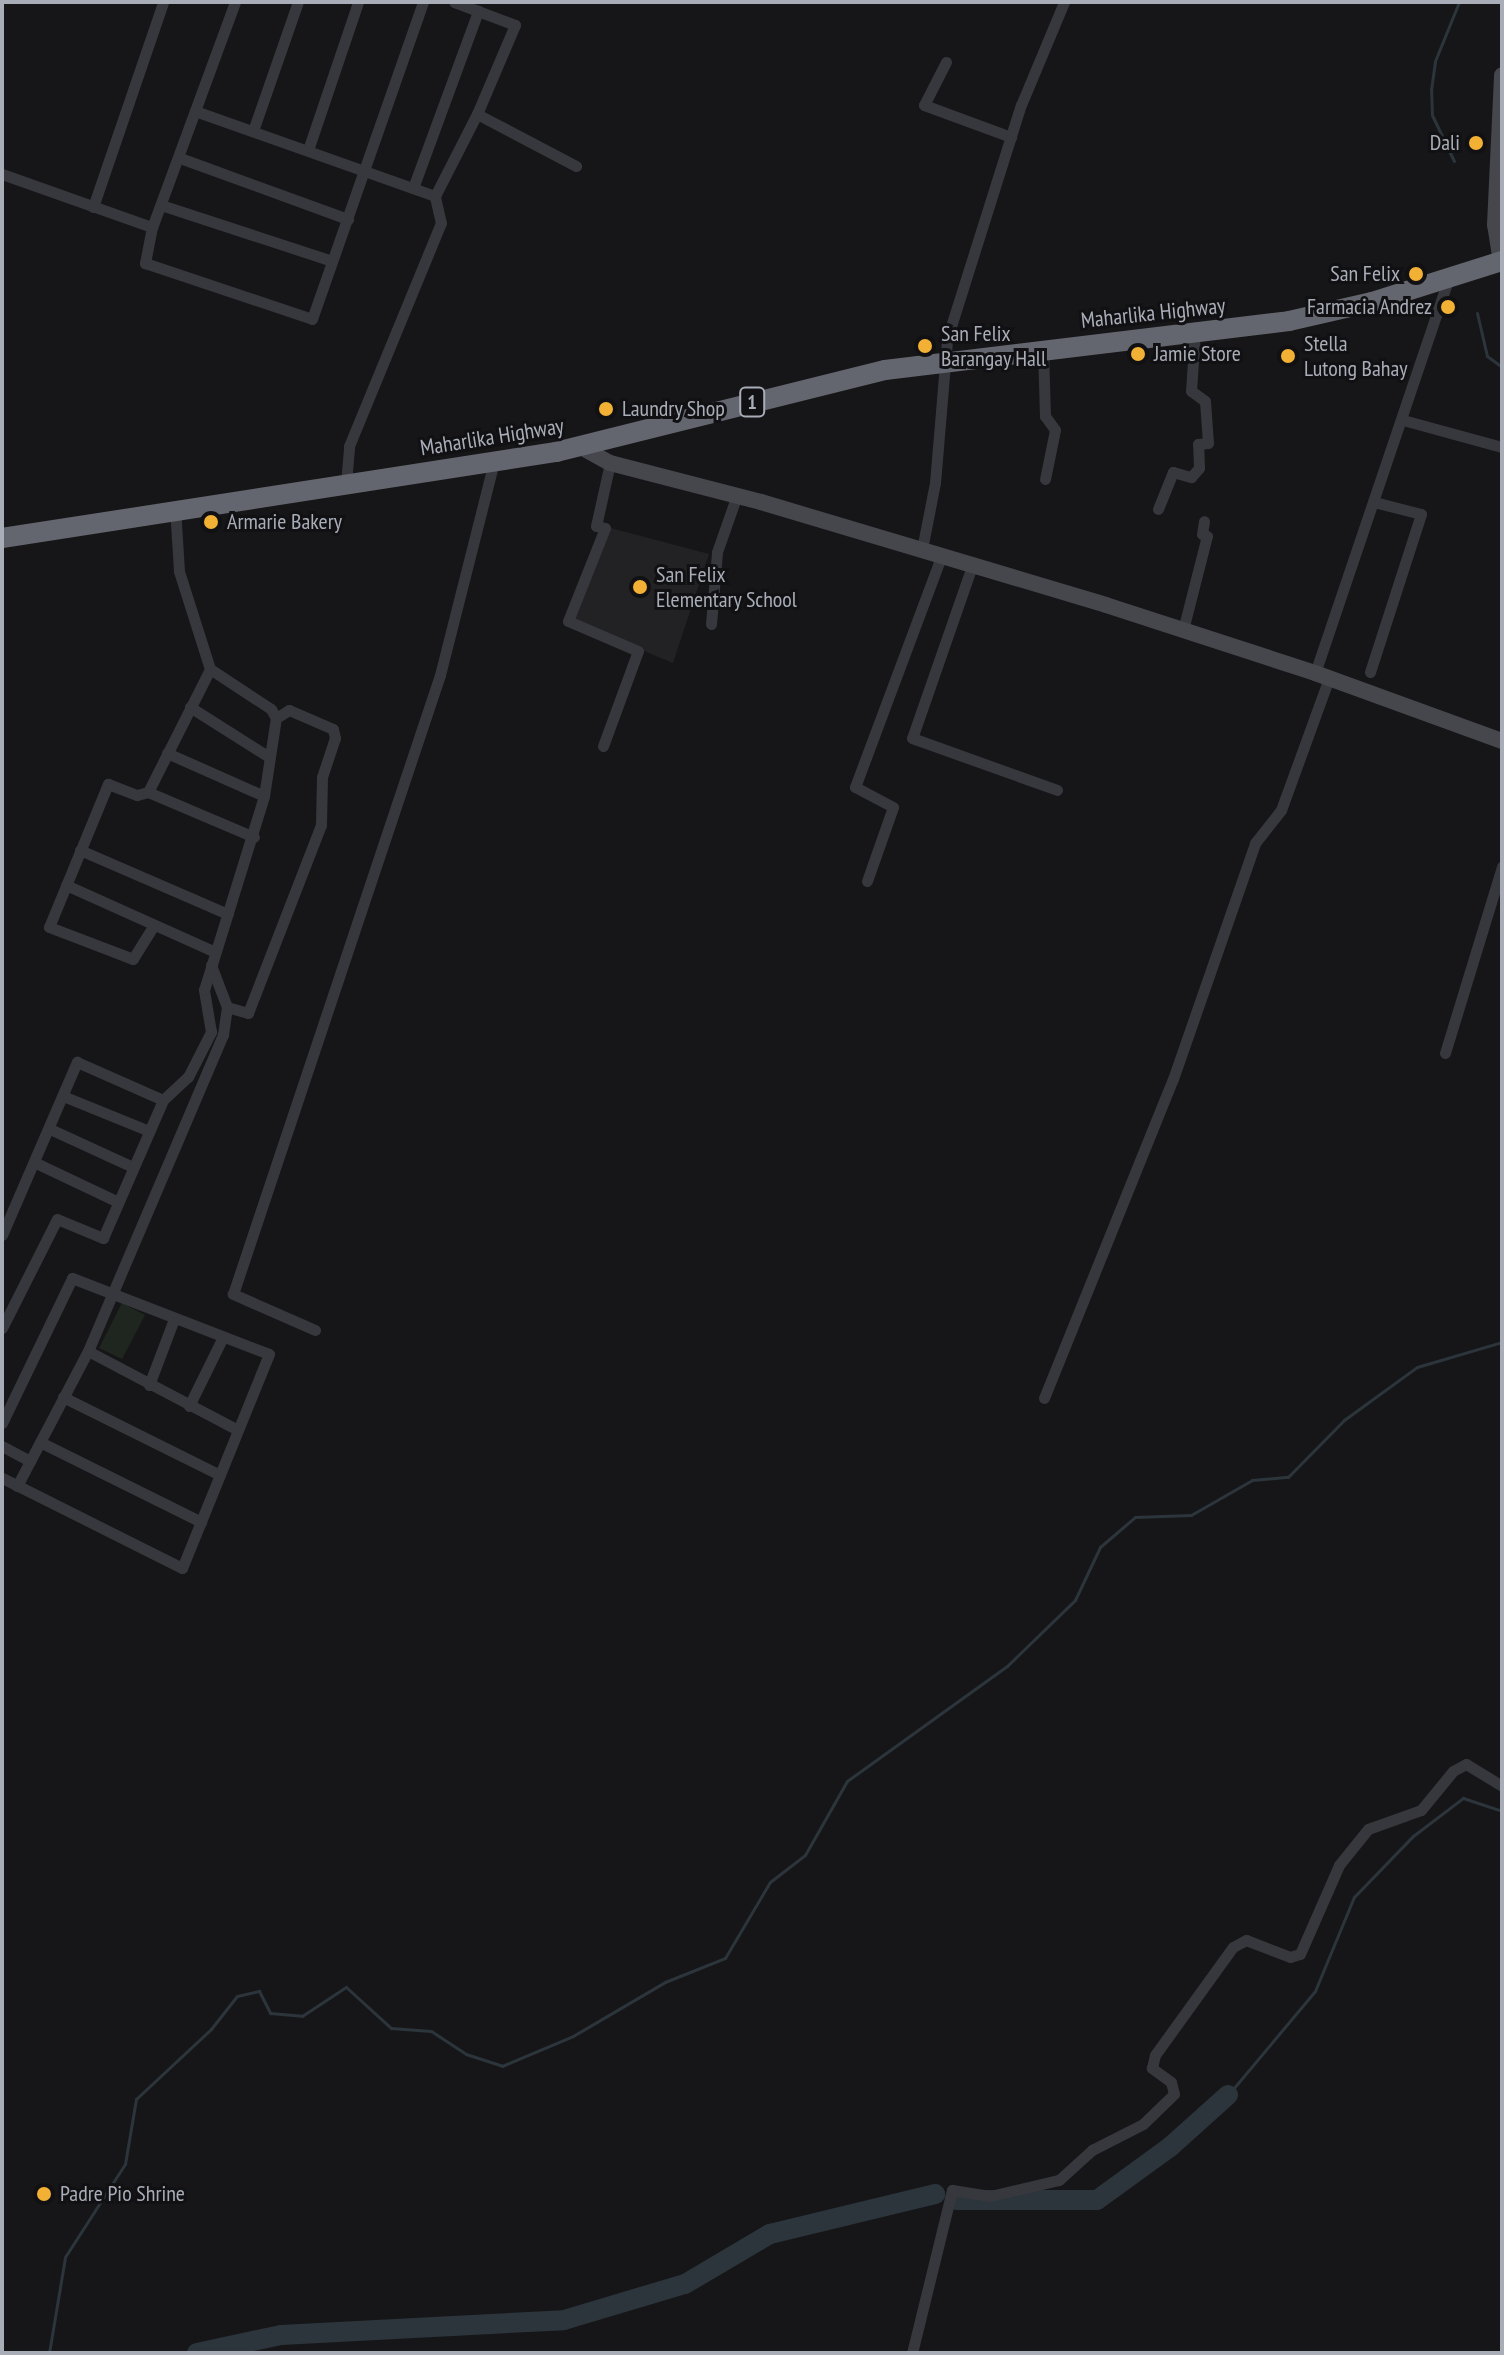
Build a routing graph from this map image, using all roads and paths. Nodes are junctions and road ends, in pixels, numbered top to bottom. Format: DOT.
graph roads {
  1 [pos="163,2"];
  2 [pos="235,2"];
  3 [pos="298,2"];
  4 [pos="358,2"];
  5 [pos="423,2"];
  6 [pos="454,2"];
  7 [pos="1064,2"];
  8 [pos="478,11"];
  9 [pos="946,62"];
  10 [pos="1502,75"];
  11 [pos="195,111"];
  12 [pos="477,114"];
  13 [pos="254,128"];
  14 [pos="1011,137"];
  15 [pos="308,150"];
  16 [pos="180,158"];
  17 [pos="576,166"];
  18 [pos="366,170"];
  19 [pos="2,174"];
  20 [pos="413,188"];
  21 [pos="435,196"];
  22 [pos="161,205"];
  23 [pos="93,207"];
  24 [pos="348,219"];
  25 [pos="152,227"];
  26 [pos="332,261"];
  27 [pos="1501,261"];
  28 [pos="1449,277"];
  29 [pos="1195,333"];
  30 [pos="1043,349"];
  31 [pos="948,361"];
  32 [pos="1403,420"];
  33 [pos="581,447"];
  34 [pos="1502,447"];
  35 [pos="494,462"];
  36 [pos="610,463"];
  37 [pos="1045,479"];
  38 [pos="346,483"];
  39 [pos="737,495"];
  40 [pos="1374,502"];
  41 [pos="175,508"];
  42 [pos="1158,509"];
  43 [pos="1204,521"];
  44 [pos="2,538"];
  45 [pos="922,549"];
  46 [pos="941,557"];
  47 [pos="972,566"];
  48 [pos="711,624"];
  49 [pos="1183,630"];
  50 [pos="210,669"];
  51 [pos="1370,672"];
  52 [pos="1322,675"];
  53 [pos="190,707"];
  54 [pos="276,718"];
  55 [pos="1502,741"];
  56 [pos="603,746"];
  57 [pos="167,753"];
  58 [pos="269,757"];
  59 [pos="1057,790"];
  60 [pos="148,792"];
  61 [pos="264,796"];
  62 [pos="254,837"];
  63 [pos="80,850"];
  64 [pos="1502,867"];
  65 [pos="867,881"];
  66 [pos="66,885"];
  67 [pos="228,914"];
  68 [pos="154,925"];
  69 [pos="215,952"];
  70 [pos="210,965"];
  71 [pos="227,1007"];
  72 [pos="1445,1053"];
  73 [pos="63,1096"];
  74 [pos="163,1100"];
  75 [pos="50,1129"];
  76 [pos="149,1131"];
  77 [pos="36,1163"];
  78 [pos="133,1167"];
  79 [pos="118,1202"];
  80 [pos="2,1235"];
  81 [pos="112,1296"];
  82 [pos="174,1319"];
  83 [pos="2,1328"];
  84 [pos="315,1330"];
  85 [pos="223,1337"];
  86 [pos="88,1351"];
  87 [pos="149,1385"];
  88 [pos="63,1397"];
  89 [pos="1044,1398"];
  90 [pos="189,1406"];
  91 [pos="2,1423"];
  92 [pos="236,1429"];
  93 [pos="40,1442"];
  94 [pos="2,1446"];
  95 [pos="30,1461"];
  96 [pos="220,1475"];
  97 [pos="2,1478"];
  98 [pos="17,1486"];
  99 [pos="201,1522"];
  100 [pos="1502,1786"];
  101 [pos="912,2353"];
  1 -- 23 [label="street"];
  2 -- 11 [label="street"];
  3 -- 13 [label="street"];
  4 -- 15 [label="street"];
  5 -- 18 [label="street"];
  6 -- 8 [label="street"];
  7 -- 14 [label="street"];
  8 -- 12 [label="street"];
  8 -- 20 [label="street"];
  9 -- 14 [label="street"];
  10 -- 27 [label="street"];
  11 -- 13 [label="street"];
  11 -- 16 [label="street"];
  12 -- 17 [label="street"];
  12 -- 21 [label="street"];
  13 -- 15 [label="street"];
  14 -- 31 [label="street"];
  15 -- 18 [label="street"];
  16 -- 22 [label="street"];
  16 -- 24 [label="street"];
  18 -- 20 [label="street"];
  18 -- 24 [label="street"];
  19 -- 23 [label="street"];
  20 -- 21 [label="street"];
  21 -- 38 [label="street"];
  22 -- 25 [label="street"];
  22 -- 26 [label="street"];
  23 -- 25 [label="street"];
  24 -- 26 [label="street"];
  25 -- 26 [label="street"];
  27 -- 28 [label="highway, Maharlika Highway / 1"];
  28 -- 29 [label="highway, Maharlika Highway / 1"];
  28 -- 32 [label="street"];
  29 -- 30 [label="highway, Maharlika Highway / 1"];
  29 -- 42 [label="street"];
  30 -- 31 [label="highway, Maharlika Highway / 1"];
  30 -- 37 [label="street"];
  31 -- 33 [label="highway, Maharlika Highway / 1"];
  31 -- 45 [label="street"];
  32 -- 34 [label="street"];
  32 -- 40 [label="street"];
  33 -- 35 [label="highway, Maharlika Highway / 1"];
  33 -- 36 [label="street"];
  35 -- 38 [label="highway, Maharlika Highway / 1"];
  35 -- 84 [label="street"];
  36 -- 39 [label="street"];
  36 -- 56 [label="street"];
  38 -- 41 [label="highway, Maharlika Highway / 1"];
  39 -- 45 [label="street"];
  39 -- 48 [label="street"];
  40 -- 51 [label="street"];
  40 -- 52 [label="street"];
  41 -- 44 [label="highway, Maharlika Highway / 1"];
  41 -- 50 [label="street"];
  43 -- 49 [label="street"];
  45 -- 46 [label="street"];
  46 -- 47 [label="street"];
  46 -- 65 [label="street"];
  47 -- 49 [label="street"];
  47 -- 59 [label="street"];
  49 -- 52 [label="street"];
  50 -- 53 [label="street"];
  50 -- 54 [label="street"];
  52 -- 55 [label="street"];
  52 -- 89 [label="street"];
  53 -- 57 [label="street"];
  53 -- 58 [label="street"];
  54 -- 58 [label="street"];
  54 -- 71 [label="street"];
  57 -- 60 [label="street"];
  57 -- 61 [label="street"];
  58 -- 61 [label="street"];
  60 -- 62 [label="street"];
  60 -- 63 [label="street"];
  61 -- 62 [label="street"];
  62 -- 67 [label="street"];
  63 -- 66 [label="street"];
  63 -- 67 [label="street"];
  64 -- 72 [label="street"];
  66 -- 68 [label="street"];
  66 -- 68 [label="street"];
  67 -- 69 [label="street"];
  68 -- 69 [label="street"];
  69 -- 70 [label="street"];
  70 -- 71 [label="street"];
  70 -- 74 [label="street"];
  71 -- 81 [label="street"];
  73 -- 74 [label="street"];
  73 -- 75 [label="street"];
  73 -- 76 [label="street"];
  74 -- 76 [label="street"];
  75 -- 77 [label="street"];
  75 -- 78 [label="street"];
  76 -- 78 [label="street"];
  77 -- 79 [label="street"];
  77 -- 80 [label="street"];
  78 -- 79 [label="street"];
  79 -- 83 [label="street"];
  81 -- 82 [label="street"];
  81 -- 86 [label="street"];
  81 -- 91 [label="street"];
  82 -- 85 [label="street"];
  82 -- 87 [label="street"];
  85 -- 90 [label="street"];
  85 -- 92 [label="street"];
  86 -- 87 [label="street"];
  86 -- 88 [label="street"];
  87 -- 90 [label="street"];
  88 -- 93 [label="street"];
  88 -- 96 [label="street"];
  90 -- 92 [label="street"];
  92 -- 96 [label="street"];
  93 -- 95 [label="street"];
  93 -- 99 [label="street"];
  94 -- 95 [label="street"];
  95 -- 98 [label="street"];
  96 -- 99 [label="street"];
  97 -- 98 [label="street"];
  98 -- 99 [label="street"];
  100 -- 101 [label="street"];
}
